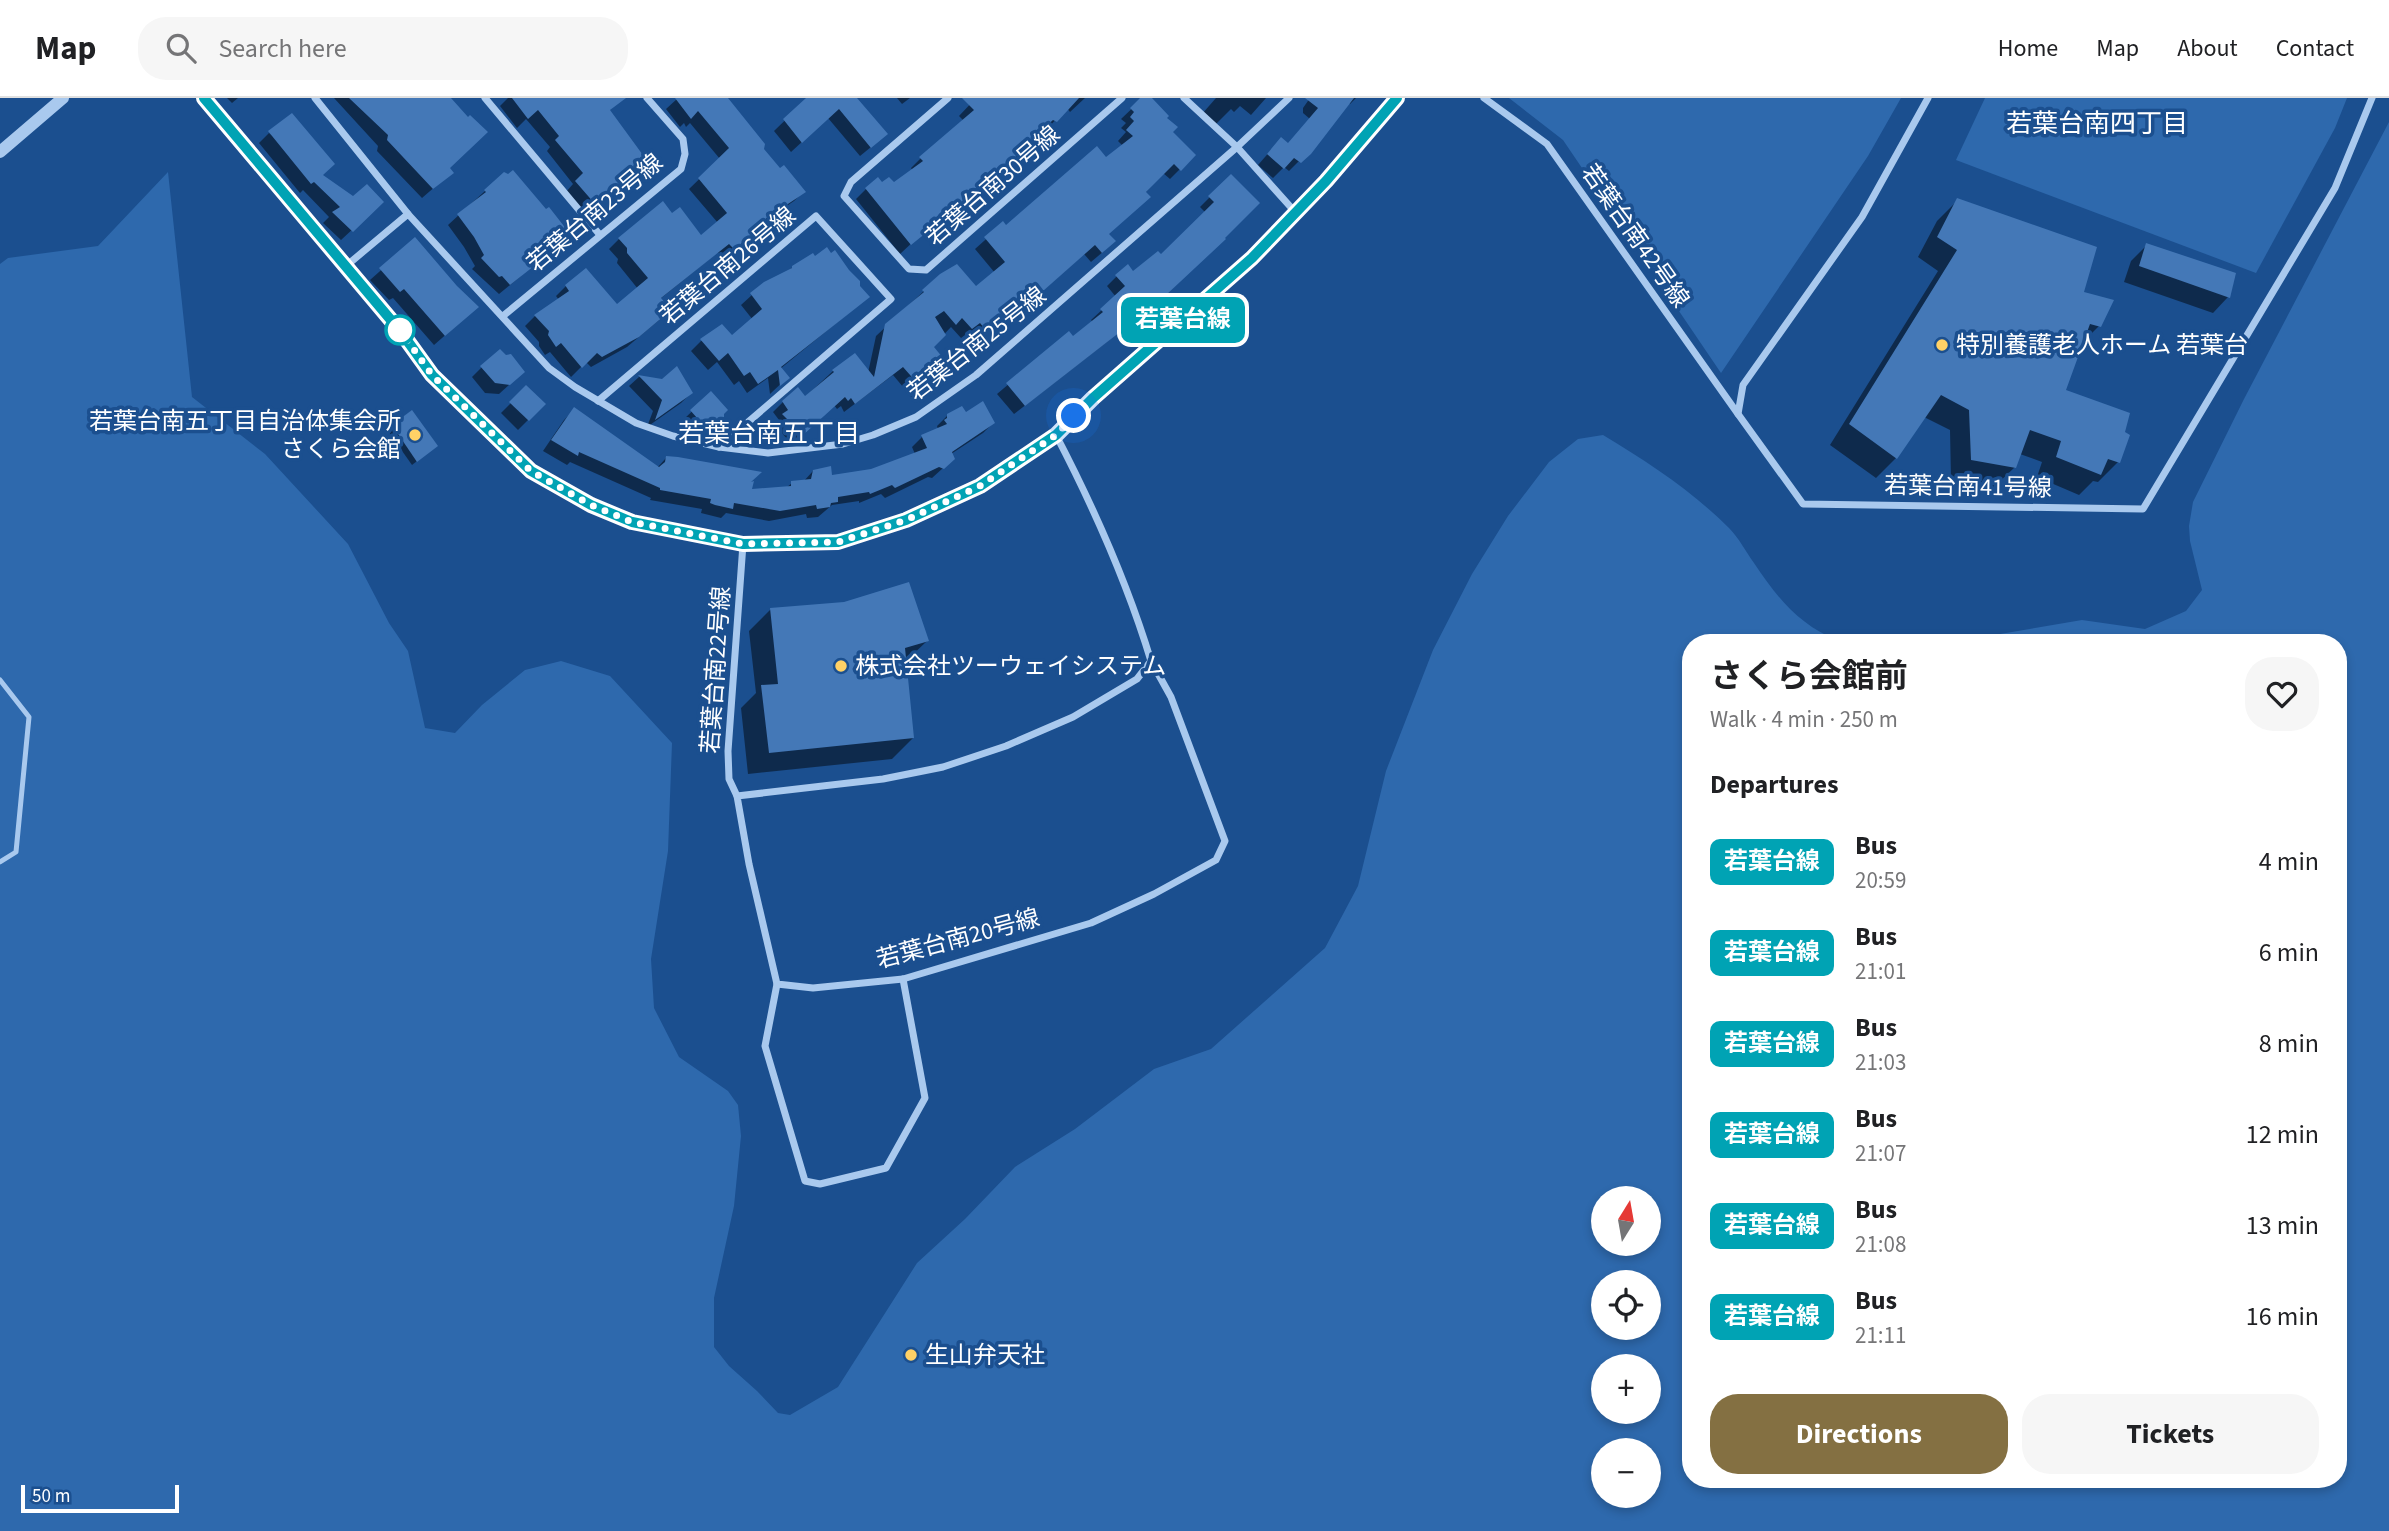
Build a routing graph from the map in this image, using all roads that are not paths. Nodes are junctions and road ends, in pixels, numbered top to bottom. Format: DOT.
graph roads {
  1 [pos="62,98"];
  2 [pos="204,98"];
  3 [pos="315,98"];
  4 [pos="485,98"];
  5 [pos="647,98"];
  6 [pos="948,98"];
  7 [pos="1122,98"];
  8 [pos="1184,98"];
  9 [pos="1289,98"];
  10 [pos="1397,98"];
  11 [pos="1484,98"];
  12 [pos="1928,98"];
  13 [pos="2372,98"];
  14 [pos="1237,147"];
  15 [pos="0,152"];
  16 [pos="1296,213"];
  17 [pos="408,214"];
  18 [pos="600,235"];
  19 [pos="346,266"];
  20 [pos="503,316"];
  21 [pos="598,401"];
  22 [pos="1738,414"];
  23 [pos="1056,435"];
  24 [pos="719,447"];
  25 [pos="743,544"];
  26 [pos="1151,661"];
  27 [pos="0,680"];
  28 [pos="737,796"];
  29 [pos="0,862"];
  30 [pos="903,979"];
  31 [pos="778,984"];
  1 -- 15 [label="street"];
  2 -- 19 [label="street"];
  3 -- 17 [label="street"];
  4 -- 18 [label="street"];
  5 -- 18 [label="street, 若葉台南23号線"];
  6 -- 7 [label="street, 若葉台南30号線"];
  8 -- 14 [label="street"];
  9 -- 14 [label="street, 若葉台南25号線"];
  10 -- 16 [label="street"];
  11 -- 22 [label="street, 若葉台南42号線"];
  12 -- 22 [label="street"];
  13 -- 22 [label="street, 若葉台南41号線"];
  14 -- 16 [label="street"];
  14 -- 24 [label="street, 若葉台南25号線"];
  16 -- 23 [label="street"];
  17 -- 19 [label="street"];
  17 -- 20 [label="street, 若葉台南25号線"];
  18 -- 20 [label="street, 若葉台南23号線"];
  19 -- 25 [label="street"];
  20 -- 21 [label="street, 若葉台南25号線"];
  21 -- 24 [label="street, 若葉台南25号線"];
  21 -- 24 [label="street, 若葉台南26号線"];
  23 -- 25 [label="street"];
  23 -- 26 [label="street, 若葉台南20号線"];
  25 -- 28 [label="street, 若葉台南22号線"];
  26 -- 28 [label="street"];
  26 -- 30 [label="street, 若葉台南20号線"];
  27 -- 29 [label="lane"];
  28 -- 31 [label="street"];
  30 -- 31 [label="street, 若葉台南20号線"];
  30 -- 31 [label="street"];
}
